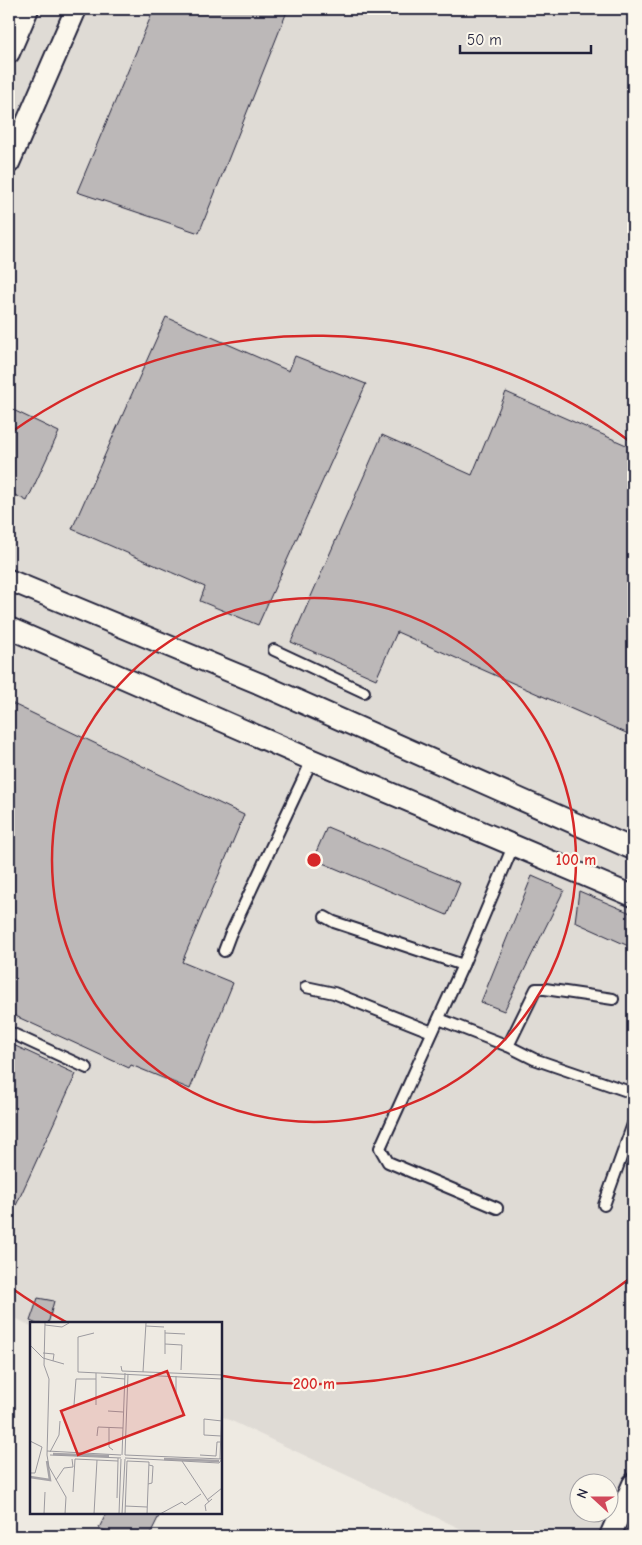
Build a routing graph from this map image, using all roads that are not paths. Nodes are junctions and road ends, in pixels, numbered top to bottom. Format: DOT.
graph roads {
  1 [pos="28,9"];
  2 [pos="76,9"];
  3 [pos="9,53"];
  4 [pos="9,164"];
  5 [pos="9,580"];
  6 [pos="9,628"];
  7 [pos="274,650"];
  8 [pos="364,692"];
  9 [pos="312,760"];
  10 [pos="514,844"];
  11 [pos="633,849"];
  12 [pos="633,896"];
  13 [pos="325,917"];
  14 [pos="224,951"];
  15 [pos="463,965"];
  16 [pos="306,987"];
  17 [pos="613,999"];
  18 [pos="439,1019"];
  19 [pos="9,1032"];
  20 [pos="432,1032"];
  21 [pos="508,1046"];
  22 [pos="87,1068"];
  23 [pos="633,1093"];
  24 [pos="633,1124"];
  25 [pos="604,1206"];
  26 [pos="497,1208"];
  27 [pos="633,1484"];
  28 [pos="610,1536"];
  1 -- 3 [label="street"];
  2 -- 4 [label="street"];
  5 -- 11 [label="street"];
  6 -- 9 [label="street"];
  7 -- 8 [label="lane"];
  9 -- 10 [label="street"];
  9 -- 14 [label="lane"];
  10 -- 12 [label="street"];
  10 -- 15 [label="lane"];
  13 -- 15 [label="lane"];
  15 -- 18 [label="lane"];
  16 -- 20 [label="lane"];
  17 -- 21 [label="lane"];
  18 -- 20 [label="lane"];
  18 -- 21 [label="lane"];
  19 -- 22 [label="lane"];
  20 -- 26 [label="lane"];
  21 -- 23 [label="lane"];
  24 -- 25 [label="lane"];
  27 -- 28 [label="street"];
}
